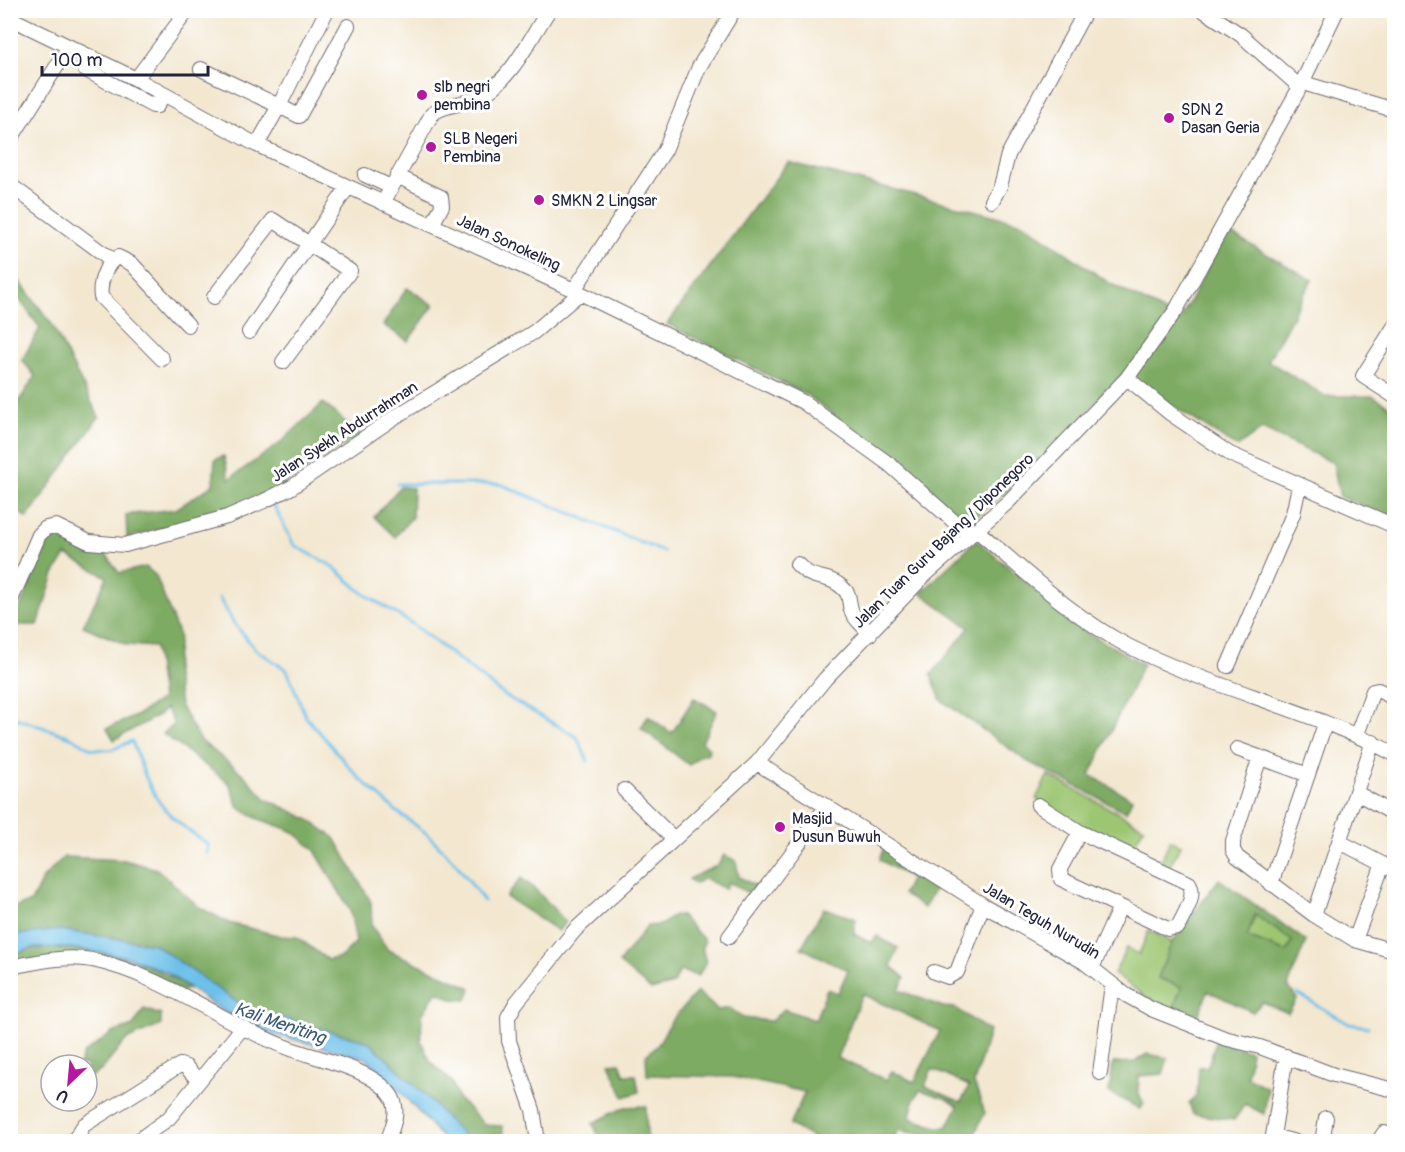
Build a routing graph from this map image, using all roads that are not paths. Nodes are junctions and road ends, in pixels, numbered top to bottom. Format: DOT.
graph roads {
  1 [pos="188,10"];
  2 [pos="327,10"];
  3 [pos="549,10"];
  4 [pos="734,10"];
  5 [pos="1086,10"];
  6 [pos="1203,10"];
  7 [pos="1338,10"];
  8 [pos="10,18"];
  9 [pos="348,26"];
  10 [pos="69,47"];
  11 [pos="88,56"];
  12 [pos="201,69"];
  13 [pos="136,79"];
  14 [pos="1301,85"];
  15 [pos="163,95"];
  16 [pos="279,106"];
  17 [pos="1395,110"];
  18 [pos="10,140"];
  19 [pos="257,145"];
  20 [pos="365,175"];
  21 [pos="394,181"];
  22 [pos="10,185"];
  23 [pos="348,187"];
  24 [pos="992,201"];
  25 [pos="383,203"];
  26 [pos="432,225"];
  27 [pos="310,243"];
  28 [pos="112,260"];
  29 [pos="577,292"];
  30 [pos="214,297"];
  31 [pos="189,325"];
  32 [pos="1395,327"];
  33 [pos="249,332"];
  34 [pos="162,359"];
  35 [pos="283,362"];
  36 [pos="1127,378"];
  37 [pos="1395,396"];
  38 [pos="1299,486"];
  39 [pos="1395,526"];
  40 [pos="972,532"];
  41 [pos="796,564"];
  42 [pos="10,602"];
  43 [pos="870,634"];
  44 [pos="1228,666"];
  45 [pos="1395,698"];
  46 [pos="1325,724"];
  47 [pos="1357,734"];
  48 [pos="1373,742"];
  49 [pos="1237,749"];
  50 [pos="1395,754"];
  51 [pos="1260,757"];
  52 [pos="757,764"];
  53 [pos="1308,775"];
  54 [pos="624,790"];
  55 [pos="1357,793"];
  56 [pos="1038,805"];
  57 [pos="827,807"];
  58 [pos="1395,814"];
  59 [pos="1080,832"];
  60 [pos="674,839"];
  61 [pos="1340,842"];
  62 [pos="1389,867"];
  63 [pos="1272,884"];
  64 [pos="983,905"];
  65 [pos="1117,905"];
  66 [pos="1314,915"];
  67 [pos="729,937"];
  68 [pos="1355,940"];
  69 [pos="1395,951"];
  70 [pos="1088,965"];
  71 [pos="10,967"];
  72 [pos="934,972"];
  73 [pos="1112,985"];
  74 [pos="243,1027"];
  75 [pos="1286,1056"];
  76 [pos="1100,1073"];
  77 [pos="198,1080"];
  78 [pos="1395,1090"];
  79 [pos="1326,1118"];
  80 [pos="1395,1136"];
  81 [pos="1273,1139"];
  82 [pos="73,1142"];
  83 [pos="136,1142"];
  84 [pos="387,1142"];
  85 [pos="538,1142"];
  86 [pos="1296,1142"];
  87 [pos="1322,1142"];
  88 [pos="1378,1142"];
  1 -- 13 [label="street"];
  2 -- 16 [label="street"];
  3 -- 21 [label="street"];
  4 -- 29 [label="street"];
  5 -- 24 [label="street"];
  6 -- 14 [label="street"];
  7 -- 14 [label="street, Jalan Tuan Guru Bajang / Diponegoro"];
  8 -- 10 [label="street, Jalan Sonokeling"];
  9 -- 16 [label="street"];
  10 -- 11 [label="street, Jalan Sonokeling"];
  10 -- 18 [label="street"];
  11 -- 13 [label="street, Jalan Sonokeling"];
  11 -- 15 [label="street"];
  12 -- 16 [label="street"];
  13 -- 15 [label="street, Jalan Sonokeling"];
  14 -- 17 [label="street"];
  14 -- 36 [label="street, Jalan Tuan Guru Bajang / Diponegoro"];
  15 -- 19 [label="street, Jalan Sonokeling"];
  16 -- 19 [label="street"];
  19 -- 23 [label="street, Jalan Sonokeling"];
  20 -- 21 [label="street"];
  21 -- 25 [label="street"];
  21 -- 26 [label="street"];
  22 -- 28 [label="street"];
  23 -- 25 [label="street, Jalan Sonokeling"];
  23 -- 27 [label="street"];
  25 -- 26 [label="street, Jalan Sonokeling"];
  26 -- 29 [label="street, Jalan Sonokeling"];
  27 -- 30 [label="street"];
  27 -- 33 [label="street"];
  27 -- 35 [label="street"];
  28 -- 31 [label="street"];
  28 -- 34 [label="street"];
  29 -- 40 [label="street, Jalan Sonokeling"];
  29 -- 42 [label="street, Jalan Syekh Abdurrahman"];
  32 -- 37 [label="street"];
  36 -- 38 [label="street"];
  36 -- 40 [label="street, Jalan Tuan Guru Bajang / Diponegoro"];
  38 -- 39 [label="street"];
  38 -- 44 [label="street"];
  40 -- 43 [label="street, Jalan Tuan Guru Bajang / Diponegoro"];
  40 -- 46 [label="street, Jalan Sonokeling"];
  41 -- 43 [label="street"];
  43 -- 52 [label="street, Jalan Tuan Guru Bajang / Diponegoro"];
  45 -- 47 [label="street"];
  46 -- 47 [label="street, Jalan Sonokeling"];
  46 -- 53 [label="street"];
  47 -- 48 [label="street, Jalan Sonokeling"];
  48 -- 50 [label="street, Jalan Sonokeling"];
  48 -- 55 [label="street"];
  49 -- 51 [label="street"];
  51 -- 53 [label="street"];
  51 -- 63 [label="street"];
  52 -- 57 [label="street, Jalan Teguh Nurudin"];
  52 -- 60 [label="street, Jalan Tuan Guru Bajang / Diponegoro"];
  53 -- 63 [label="street"];
  54 -- 60 [label="street"];
  55 -- 58 [label="street"];
  55 -- 61 [label="street"];
  56 -- 59 [label="street"];
  57 -- 64 [label="street, Jalan Teguh Nurudin"];
  57 -- 67 [label="street"];
  59 -- 65 [label="street"];
  59 -- 65 [label="street"];
  60 -- 85 [label="street, Jalan Tuan Guru Bajang / Diponegoro"];
  61 -- 62 [label="street"];
  61 -- 66 [label="street"];
  62 -- 68 [label="street"];
  63 -- 66 [label="street"];
  64 -- 70 [label="street, Jalan Teguh Nurudin"];
  64 -- 72 [label="street"];
  65 -- 70 [label="street"];
  66 -- 68 [label="street"];
  68 -- 69 [label="street"];
  70 -- 73 [label="street, Jalan Teguh Nurudin"];
  71 -- 74 [label="street"];
  73 -- 75 [label="street, Jalan Teguh Nurudin"];
  73 -- 76 [label="street"];
  74 -- 77 [label="street"];
  74 -- 84 [label="street"];
  75 -- 78 [label="street, Jalan Teguh Nurudin"];
  75 -- 81 [label="street"];
  77 -- 82 [label="street"];
  77 -- 83 [label="street"];
  79 -- 87 [label="street"];
  80 -- 88 [label="street"];
  81 -- 86 [label="street"];
}
